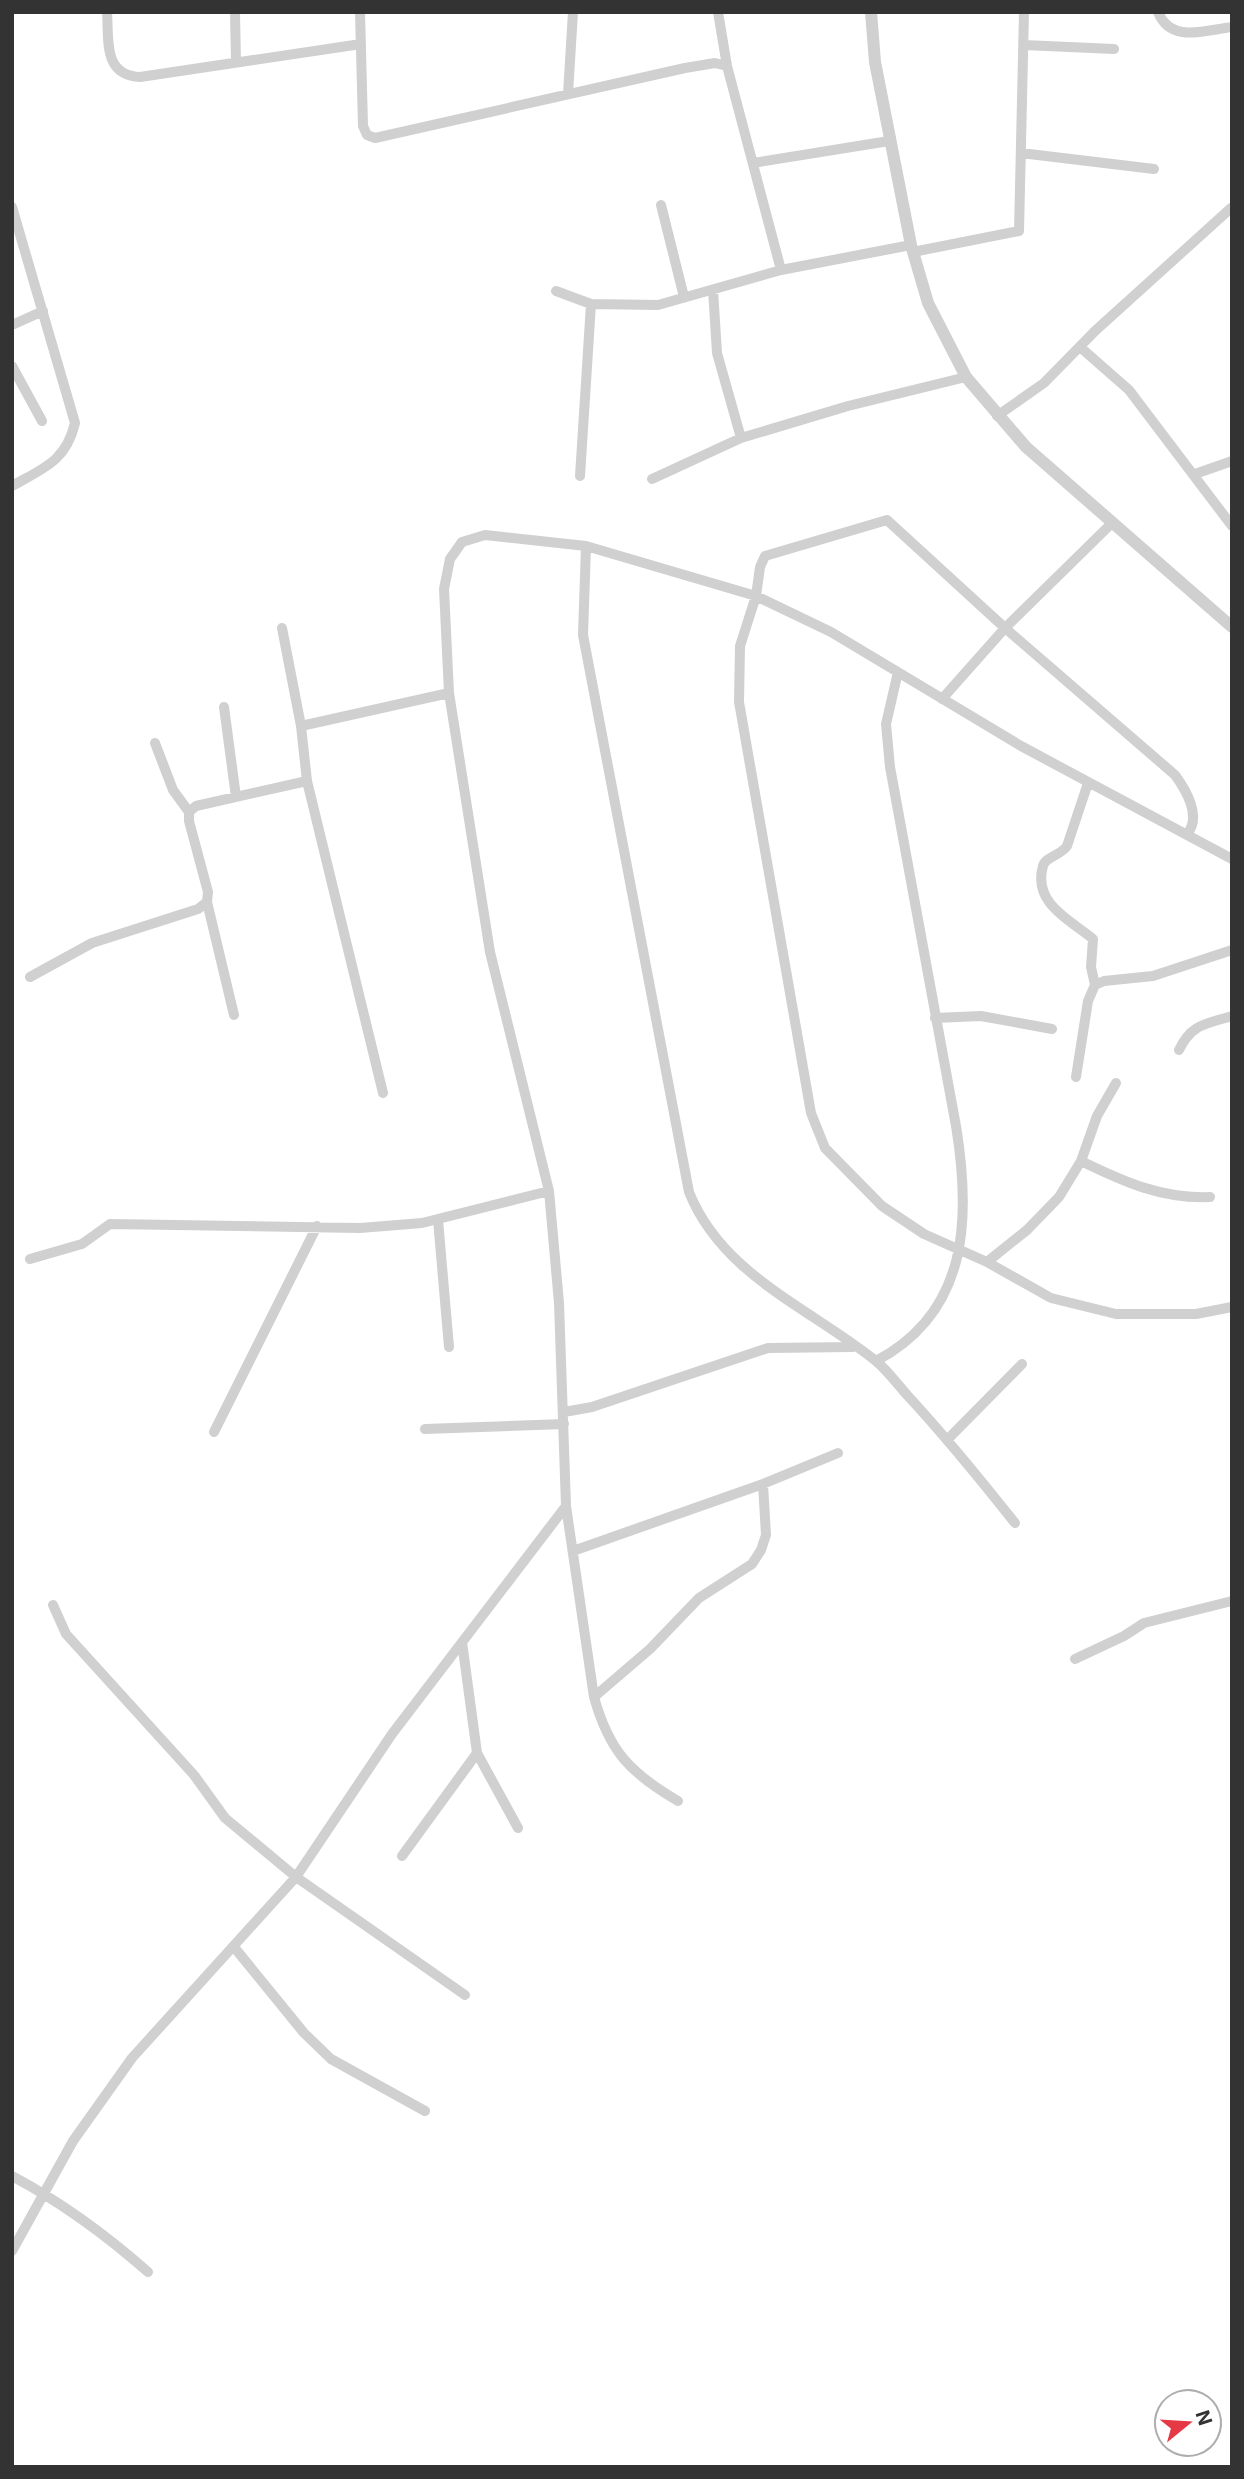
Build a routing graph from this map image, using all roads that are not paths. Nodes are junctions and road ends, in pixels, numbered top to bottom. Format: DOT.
graph roads {
  1 [pos="107,12"];
  2 [pos="235,12"];
  3 [pos="360,12"];
  4 [pos="573,12"];
  5 [pos="718,12"];
  6 [pos="870,12"];
  7 [pos="1024,12"];
  8 [pos="1158,12"];
  9 [pos="1232,27"];
  10 [pos="361,44"];
  11 [pos="1024,45"];
  12 [pos="1114,49"];
  13 [pos="236,62"];
  14 [pos="727,66"];
  15 [pos="568,94"];
  16 [pos="890,141"];
  17 [pos="1021,153"];
  18 [pos="753,163"];
  19 [pos="1154,169"];
  20 [pos="661,205"];
  21 [pos="12,207"];
  22 [pos="1231,208"];
  23 [pos="912,249"];
  24 [pos="781,270"];
  25 [pos="713,290"];
  26 [pos="556,291"];
  27 [pos="684,297"];
  28 [pos="591,304"];
  29 [pos="43,311"];
  30 [pos="12,325"];
  31 [pos="1080,347"];
  32 [pos="12,366"];
  33 [pos="966,377"];
  34 [pos="997,416"];
  35 [pos="42,421"];
  36 [pos="741,438"];
  37 [pos="1232,461"];
  38 [pos="1195,474"];
  39 [pos="580,476"];
  40 [pos="652,480"];
  41 [pos="12,486"];
  42 [pos="1112,523"];
  43 [pos="1232,526"];
  44 [pos="586,546"];
  45 [pos="756,596"];
  46 [pos="1232,627"];
  47 [pos="282,628"];
  48 [pos="1005,628"];
  49 [pos="898,672"];
  50 [pos="449,694"];
  51 [pos="942,699"];
  52 [pos="224,706"];
  53 [pos="301,726"];
  54 [pos="155,743"];
  55 [pos="307,781"];
  56 [pos="1088,783"];
  57 [pos="236,797"];
  58 [pos="189,813"];
  59 [pos="1187,834"];
  60 [pos="1232,859"];
  61 [pos="207,902"];
  62 [pos="1232,950"];
  63 [pos="30,977"];
  64 [pos="1095,985"];
  65 [pos="234,1015"];
  66 [pos="1232,1016"];
  67 [pos="935,1018"];
  68 [pos="1052,1029"];
  69 [pos="1179,1050"];
  70 [pos="1076,1077"];
  71 [pos="1115,1083"];
  72 [pos="383,1093"];
  73 [pos="1082,1161"];
  74 [pos="549,1191"];
  75 [pos="1210,1197"];
  76 [pos="438,1220"];
  77 [pos="317,1226"];
  78 [pos="960,1251"];
  79 [pos="30,1259"];
  80 [pos="987,1262"];
  81 [pos="1232,1307"];
  82 [pos="449,1347"];
  83 [pos="853,1347"];
  84 [pos="876,1361"];
  85 [pos="1022,1364"];
  86 [pos="564,1412"];
  87 [pos="564,1424"];
  88 [pos="425,1429"];
  89 [pos="214,1432"];
  90 [pos="948,1439"];
  91 [pos="838,1453"];
  92 [pos="763,1484"];
  93 [pos="566,1506"];
  94 [pos="1015,1523"];
  95 [pos="573,1552"];
  96 [pos="1232,1601"];
  97 [pos="53,1605"];
  98 [pos="462,1643"];
  99 [pos="1075,1659"];
  100 [pos="594,1697"];
  101 [pos="477,1753"];
  102 [pos="678,1801"];
  103 [pos="518,1828"];
  104 [pos="402,1856"];
  105 [pos="296,1877"];
  106 [pos="234,1947"];
  107 [pos="465,1995"];
  108 [pos="425,2111"];
  109 [pos="12,2176"];
  110 [pos="44,2193"];
  111 [pos="12,2251"];
  112 [pos="148,2272"];
  1 -- 13 [label="street"];
  2 -- 13 [label="street"];
  3 -- 10 [label="street"];
  4 -- 15 [label="street"];
  5 -- 14 [label="street"];
  6 -- 16 [label="street"];
  7 -- 11 [label="street"];
  8 -- 9 [label="street"];
  10 -- 13 [label="street"];
  10 -- 15 [label="street"];
  11 -- 12 [label="street"];
  11 -- 17 [label="street"];
  14 -- 15 [label="street"];
  14 -- 18 [label="street"];
  16 -- 18 [label="street"];
  16 -- 23 [label="street"];
  17 -- 19 [label="street"];
  17 -- 23 [label="street"];
  18 -- 24 [label="street"];
  20 -- 27 [label="street"];
  21 -- 29 [label="street"];
  22 -- 31 [label="street"];
  23 -- 24 [label="street"];
  23 -- 33 [label="street"];
  24 -- 25 [label="street"];
  25 -- 27 [label="street"];
  25 -- 36 [label="street"];
  26 -- 28 [label="street"];
  27 -- 28 [label="street"];
  28 -- 39 [label="street"];
  29 -- 30 [label="street"];
  29 -- 41 [label="street"];
  31 -- 34 [label="street"];
  31 -- 38 [label="street"];
  32 -- 35 [label="street"];
  33 -- 34 [label="street"];
  33 -- 36 [label="street"];
  34 -- 42 [label="street"];
  36 -- 40 [label="street"];
  37 -- 38 [label="street"];
  38 -- 43 [label="street"];
  42 -- 46 [label="street"];
  42 -- 48 [label="street"];
  44 -- 45 [label="street"];
  44 -- 50 [label="street"];
  44 -- 83 [label="street"];
  45 -- 48 [label="street"];
  45 -- 49 [label="street"];
  45 -- 78 [label="street"];
  47 -- 53 [label="street"];
  48 -- 51 [label="street"];
  48 -- 59 [label="street"];
  49 -- 51 [label="street"];
  49 -- 67 [label="street"];
  50 -- 53 [label="street"];
  50 -- 74 [label="street"];
  51 -- 56 [label="street"];
  52 -- 57 [label="street"];
  53 -- 55 [label="street"];
  54 -- 58 [label="street"];
  55 -- 57 [label="street"];
  55 -- 72 [label="street"];
  56 -- 59 [label="street"];
  56 -- 64 [label="street"];
  57 -- 58 [label="street"];
  58 -- 61 [label="street"];
  59 -- 60 [label="street"];
  61 -- 63 [label="street"];
  61 -- 65 [label="street"];
  62 -- 64 [label="street"];
  64 -- 70 [label="street"];
  66 -- 69 [label="street"];
  67 -- 68 [label="street"];
  67 -- 78 [label="street"];
  71 -- 73 [label="street"];
  73 -- 75 [label="street"];
  73 -- 80 [label="street"];
  74 -- 76 [label="street"];
  74 -- 86 [label="street"];
  76 -- 77 [label="street"];
  76 -- 82 [label="street"];
  77 -- 79 [label="street"];
  77 -- 89 [label="street"];
  78 -- 80 [label="street"];
  78 -- 84 [label="street"];
  80 -- 81 [label="street"];
  83 -- 84 [label="street"];
  83 -- 86 [label="street"];
  84 -- 90 [label="street"];
  85 -- 90 [label="street"];
  86 -- 87 [label="street"];
  87 -- 88 [label="street"];
  87 -- 93 [label="street"];
  90 -- 94 [label="street"];
  91 -- 92 [label="street"];
  92 -- 95 [label="street"];
  92 -- 100 [label="street"];
  93 -- 95 [label="street"];
  93 -- 98 [label="street"];
  95 -- 100 [label="street"];
  96 -- 99 [label="street"];
  97 -- 105 [label="street"];
  98 -- 101 [label="street"];
  98 -- 105 [label="street"];
  100 -- 102 [label="street"];
  101 -- 103 [label="street"];
  101 -- 104 [label="street"];
  105 -- 106 [label="street"];
  105 -- 107 [label="street"];
  106 -- 108 [label="street"];
  106 -- 110 [label="street"];
  109 -- 110 [label="street"];
  110 -- 111 [label="street"];
  110 -- 112 [label="street"];
}
